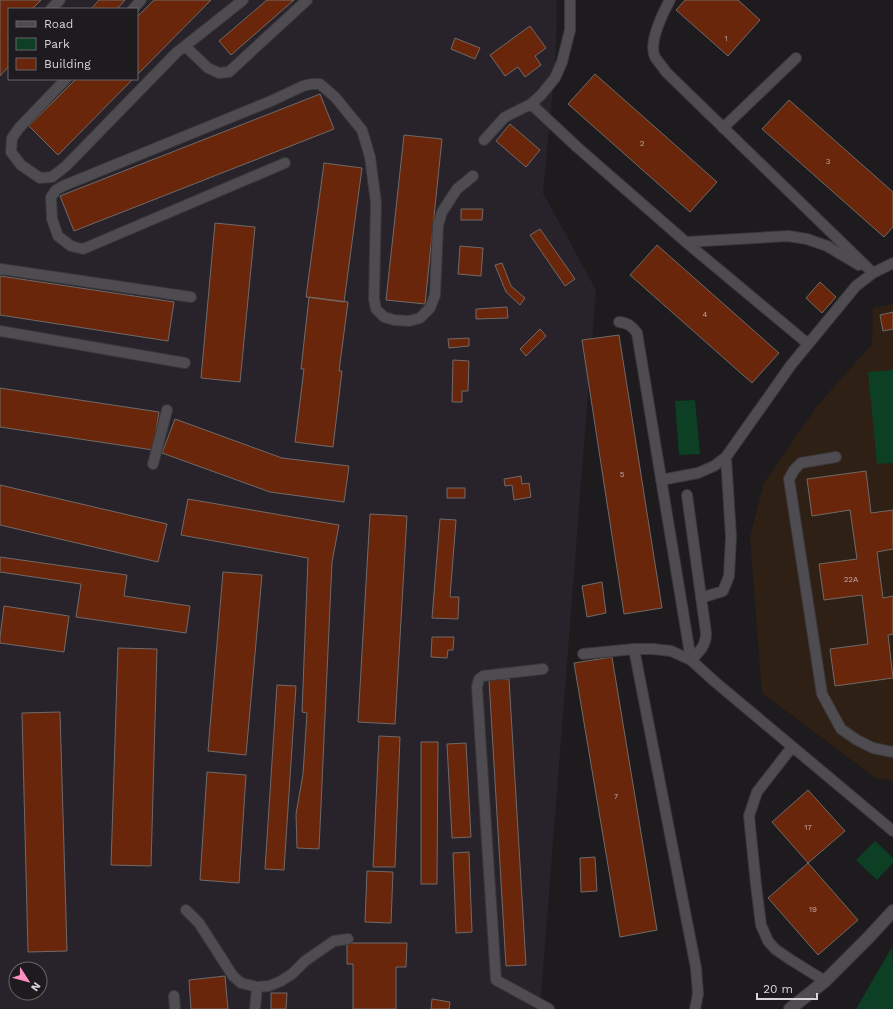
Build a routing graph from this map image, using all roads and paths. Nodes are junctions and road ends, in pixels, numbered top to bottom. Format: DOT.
graph roads {
  1 [pos="60,0"];
  2 [pos="141,0"];
  3 [pos="243,0"];
  4 [pos="307,0"];
  5 [pos="570,0"];
  6 [pos="670,0"];
  7 [pos="52,8"];
  8 [pos="134,8"];
  9 [pos="185,46"];
  10 [pos="796,58"];
  11 [pos="65,80"];
  12 [pos="531,104"];
  13 [pos="723,128"];
  14 [pos="484,140"];
  15 [pos="285,164"];
  16 [pos="473,176"];
  17 [pos="687,242"];
  18 [pos="893,264"];
  19 [pos="0,270"];
  20 [pos="873,273"];
  21 [pos="191,297"];
  22 [pos="619,322"];
  23 [pos="0,331"];
  24 [pos="807,343"];
  25 [pos="185,363"];
  26 [pos="167,410"];
  27 [pos="726,457"];
  28 [pos="836,457"];
  29 [pos="153,464"];
  30 [pos="661,480"];
  31 [pos="687,495"];
  32 [pos="701,598"];
  33 [pos="634,650"];
  34 [pos="583,654"];
  35 [pos="691,660"];
  36 [pos="543,669"];
  37 [pos="792,747"];
  38 [pos="893,752"];
  39 [pos="893,831"];
  40 [pos="186,910"];
  41 [pos="893,911"];
  42 [pos="348,939"];
  43 [pos="825,981"];
  44 [pos="257,987"];
  45 [pos="174,996"];
  46 [pos="175,1009"];
  47 [pos="255,1009"];
  48 [pos="549,1009"];
  49 [pos="695,1009"];
  50 [pos="790,1009"];
  1 -- 7 [label="lane"];
  2 -- 8 [label="lane"];
  3 -- 9 [label="lane"];
  4 -- 9 [label="lane"];
  5 -- 12 [label="lane"];
  6 -- 13 [label="lane"];
  9 -- 11 [label="lane"];
  10 -- 13 [label="lane"];
  12 -- 14 [label="lane"];
  12 -- 24 [label="lane"];
  13 -- 20 [label="lane"];
  15 -- 16 [label="lane"];
  17 -- 20 [label="lane"];
  18 -- 20 [label="lane"];
  19 -- 21 [label="lane"];
  20 -- 24 [label="lane"];
  22 -- 30 [label="lane"];
  23 -- 25 [label="lane"];
  24 -- 27 [label="lane"];
  26 -- 29 [label="lane"];
  27 -- 30 [label="lane"];
  27 -- 32 [label="lane"];
  28 -- 38 [label="lane"];
  30 -- 35 [label="lane"];
  31 -- 32 [label="lane"];
  32 -- 35 [label="lane"];
  33 -- 34 [label="lane"];
  33 -- 35 [label="lane"];
  33 -- 49 [label="lane"];
  35 -- 37 [label="lane"];
  36 -- 48 [label="lane"];
  37 -- 39 [label="lane"];
  37 -- 43 [label="lane"];
  40 -- 44 [label="lane"];
  41 -- 43 [label="street"];
  42 -- 44 [label="lane"];
  43 -- 50 [label="street"];
  44 -- 47 [label="lane"];
  45 -- 46 [label="lane"];
}
